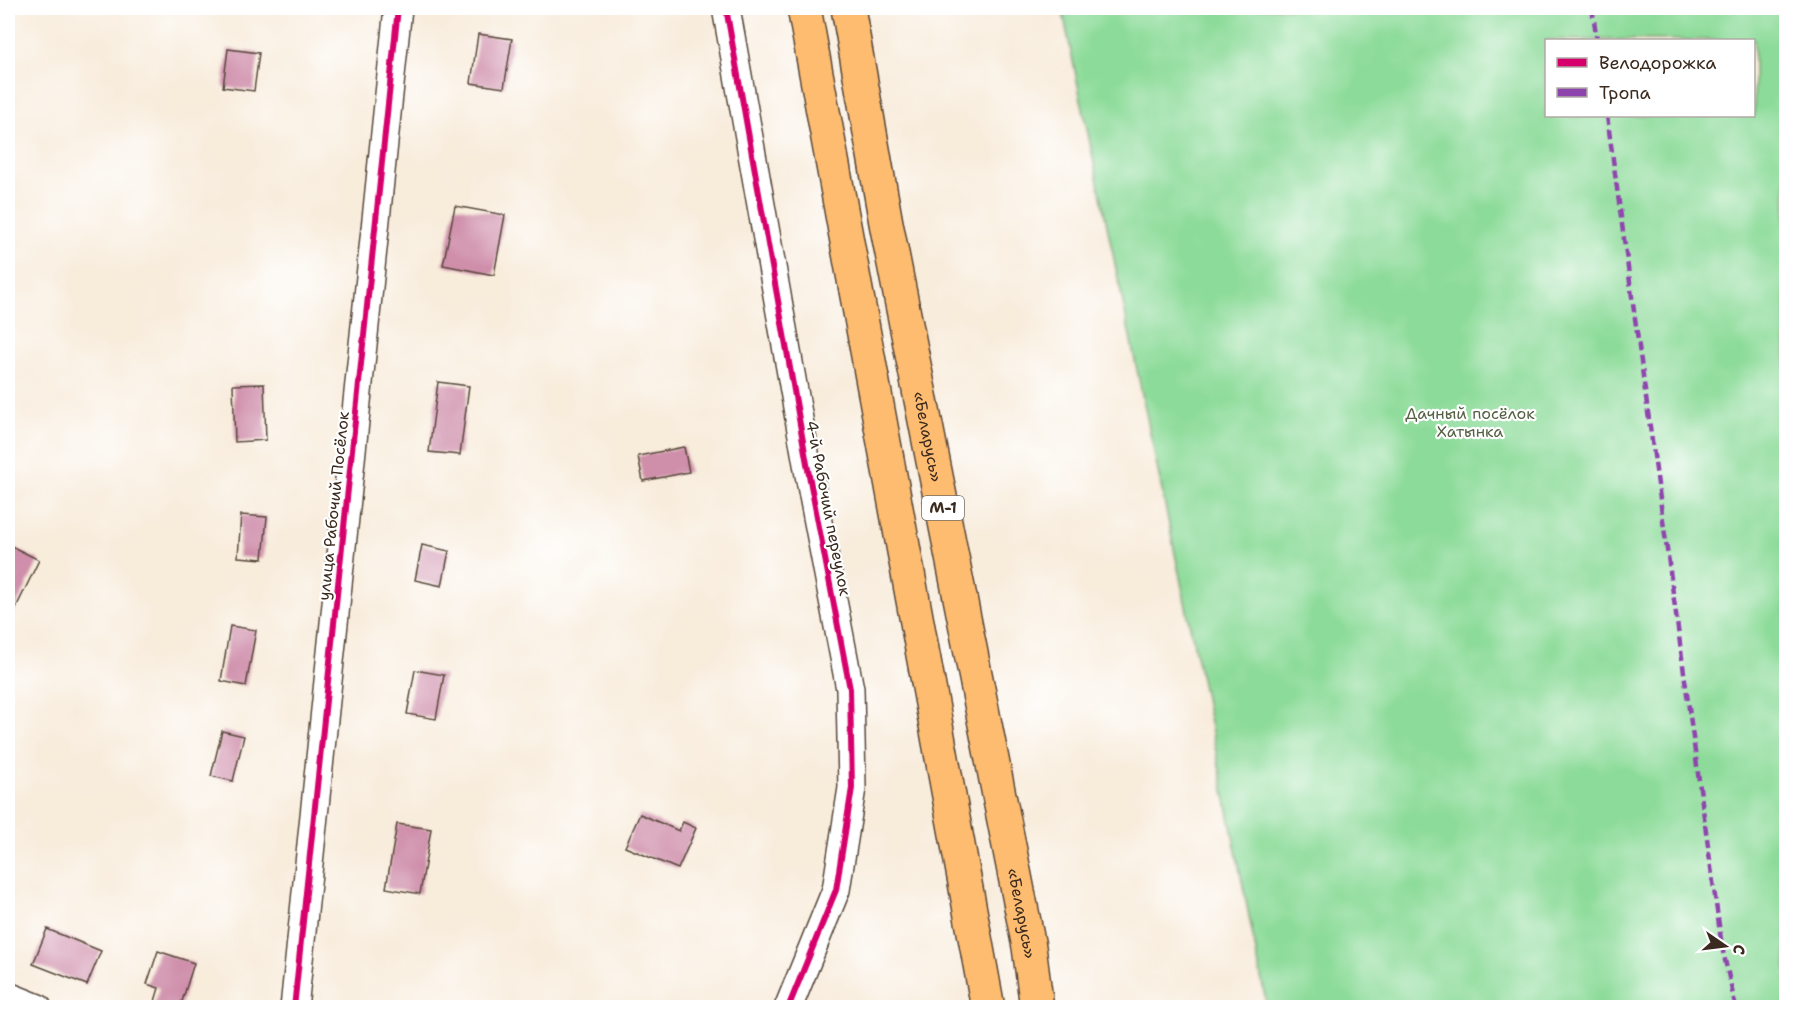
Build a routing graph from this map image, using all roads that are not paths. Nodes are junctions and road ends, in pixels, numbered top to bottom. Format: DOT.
graph roads {
  1 [pos="398,8"];
  2 [pos="726,8"];
  3 [pos="804,8"];
  4 [pos="848,8"];
  5 [pos="8,996"];
  6 [pos="38,1008"];
  7 [pos="294,1008"];
  8 [pos="788,1008"];
  9 [pos="988,1008"];
  10 [pos="1037,1008"];
  1 -- 7 [label="street, улица Рабочий Посёлок"];
  2 -- 8 [label="street, 4-й Рабочий переулок"];
  3 -- 9 [label="highway, М-1"];
  4 -- 10 [label="highway, «Беларусь» / М-1"];
  5 -- 6 [label="street"];
}
